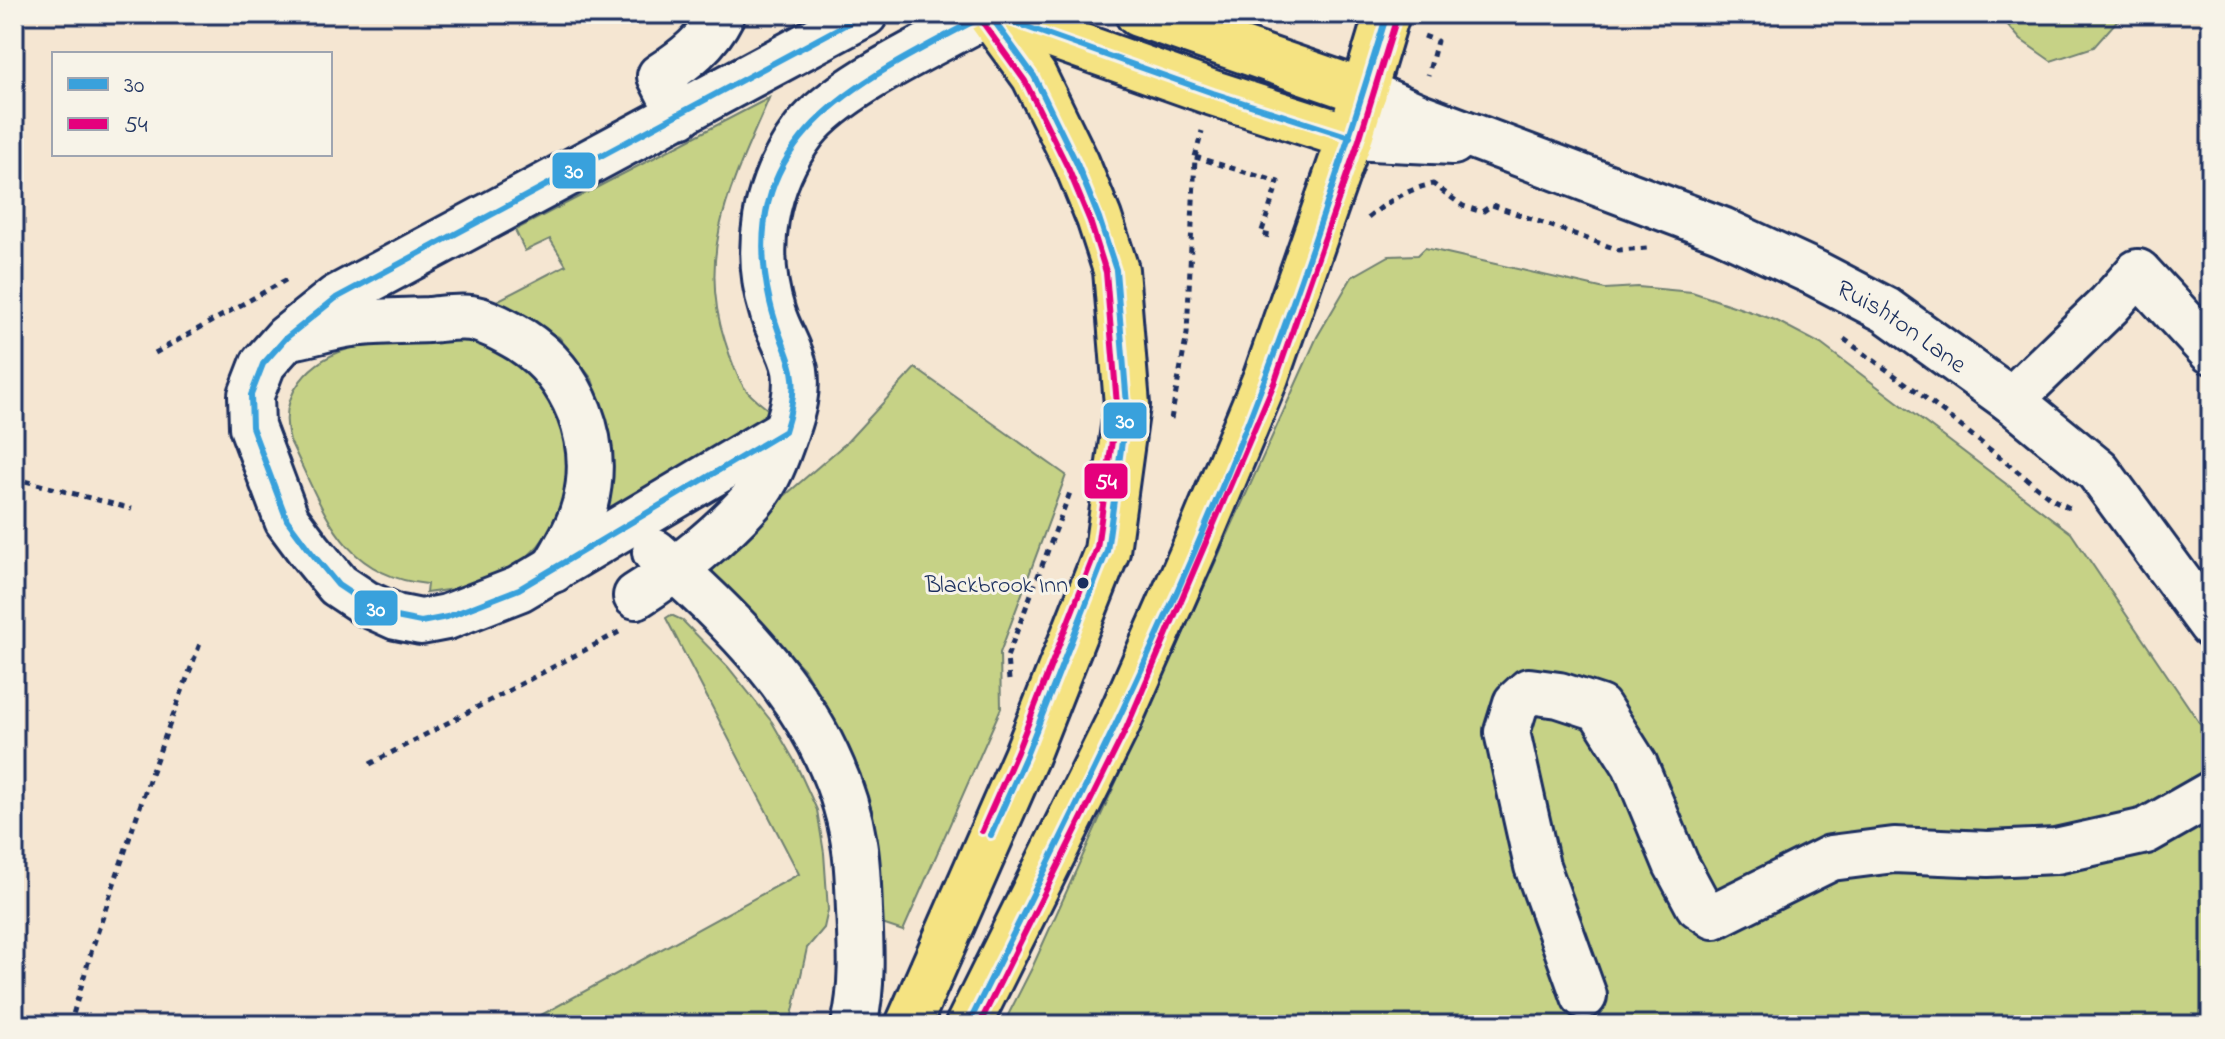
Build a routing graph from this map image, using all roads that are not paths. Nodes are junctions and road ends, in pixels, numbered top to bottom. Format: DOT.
graph roads {
  1 [pos="722,14"];
  2 [pos="865,14"];
  3 [pos="988,14"];
  4 [pos="1138,14"];
  5 [pos="1387,14"];
  6 [pos="1364,92"];
  7 [pos="680,115"];
  8 [pos="1350,137"];
  9 [pos="1506,149"];
  10 [pos="286,338"];
  11 [pos="2211,351"];
  12 [pos="2011,400"];
  13 [pos="785,431"];
  14 [pos="626,527"];
  15 [pos="553,570"];
  16 [pos="677,571"];
  17 [pos="631,612"];
  18 [pos="2211,625"];
  19 [pos="2211,794"];
  20 [pos="1584,996"];
  21 [pos="854,1025"];
  22 [pos="908,1025"];
  23 [pos="968,1025"];
  1 -- 7 [label="street"];
  2 -- 7 [label="street"];
  3 -- 8 [label="highway"];
  3 -- 13 [label="street"];
  3 -- 22 [label="highway"];
  4 -- 6 [label="highway"];
  5 -- 6 [label="highway"];
  6 -- 8 [label="highway"];
  6 -- 9 [label="street, Ruishton Lane"];
  7 -- 10 [label="street"];
  8 -- 9 [label="street, Ruishton Lane"];
  8 -- 23 [label="highway"];
  9 -- 12 [label="street, Ruishton Lane"];
  10 -- 15 [label="street"];
  10 -- 15 [label="street"];
  11 -- 12 [label="street"];
  12 -- 18 [label="street, Ruishton Lane"];
  13 -- 14 [label="street"];
  13 -- 16 [label="street"];
  14 -- 15 [label="street"];
  14 -- 16 [label="street"];
  16 -- 17 [label="street"];
  16 -- 21 [label="street"];
  19 -- 20 [label="street"];
}
